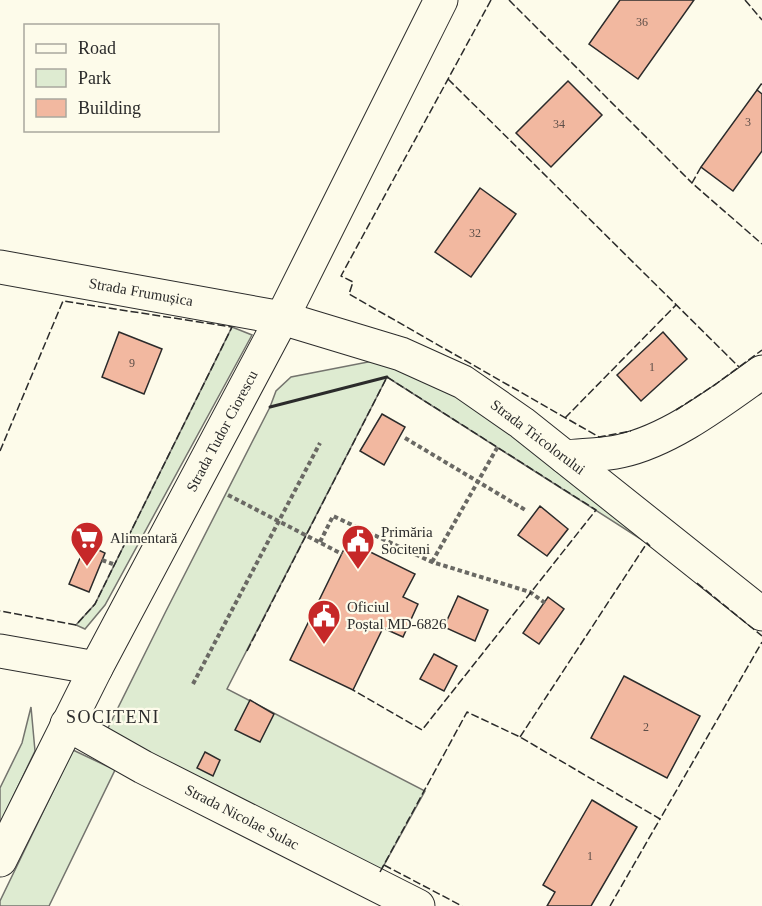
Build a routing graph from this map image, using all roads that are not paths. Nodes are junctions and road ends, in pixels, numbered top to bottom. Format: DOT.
graph roads {
  1 [pos="441,0"];
  2 [pos="0,267"];
  3 [pos="282,318"];
  4 [pos="762,372"];
  5 [pos="565,458"];
  6 [pos="762,614"];
  7 [pos="0,651"];
  8 [pos="96,668"];
  9 [pos="67,724"];
  10 [pos="0,860"];
  11 [pos="418,906"];
  1 -- 3 [label="street, Strada Tudor Ciorescu"];
  2 -- 3 [label="street, Strada Frumușica"];
  3 -- 5 [label="street, Strada Tricolorului"];
  3 -- 8 [label="street, Strada Tudor Ciorescu"];
  4 -- 5 [label="street"];
  5 -- 6 [label="street, Strada Tricolorului"];
  7 -- 8 [label="street"];
  8 -- 9 [label="street, Strada Tudor Ciorescu"];
  9 -- 10 [label="street, Strada Tudor Ciorescu"];
  9 -- 11 [label="street, Strada Nicolae Sulac"];
}
